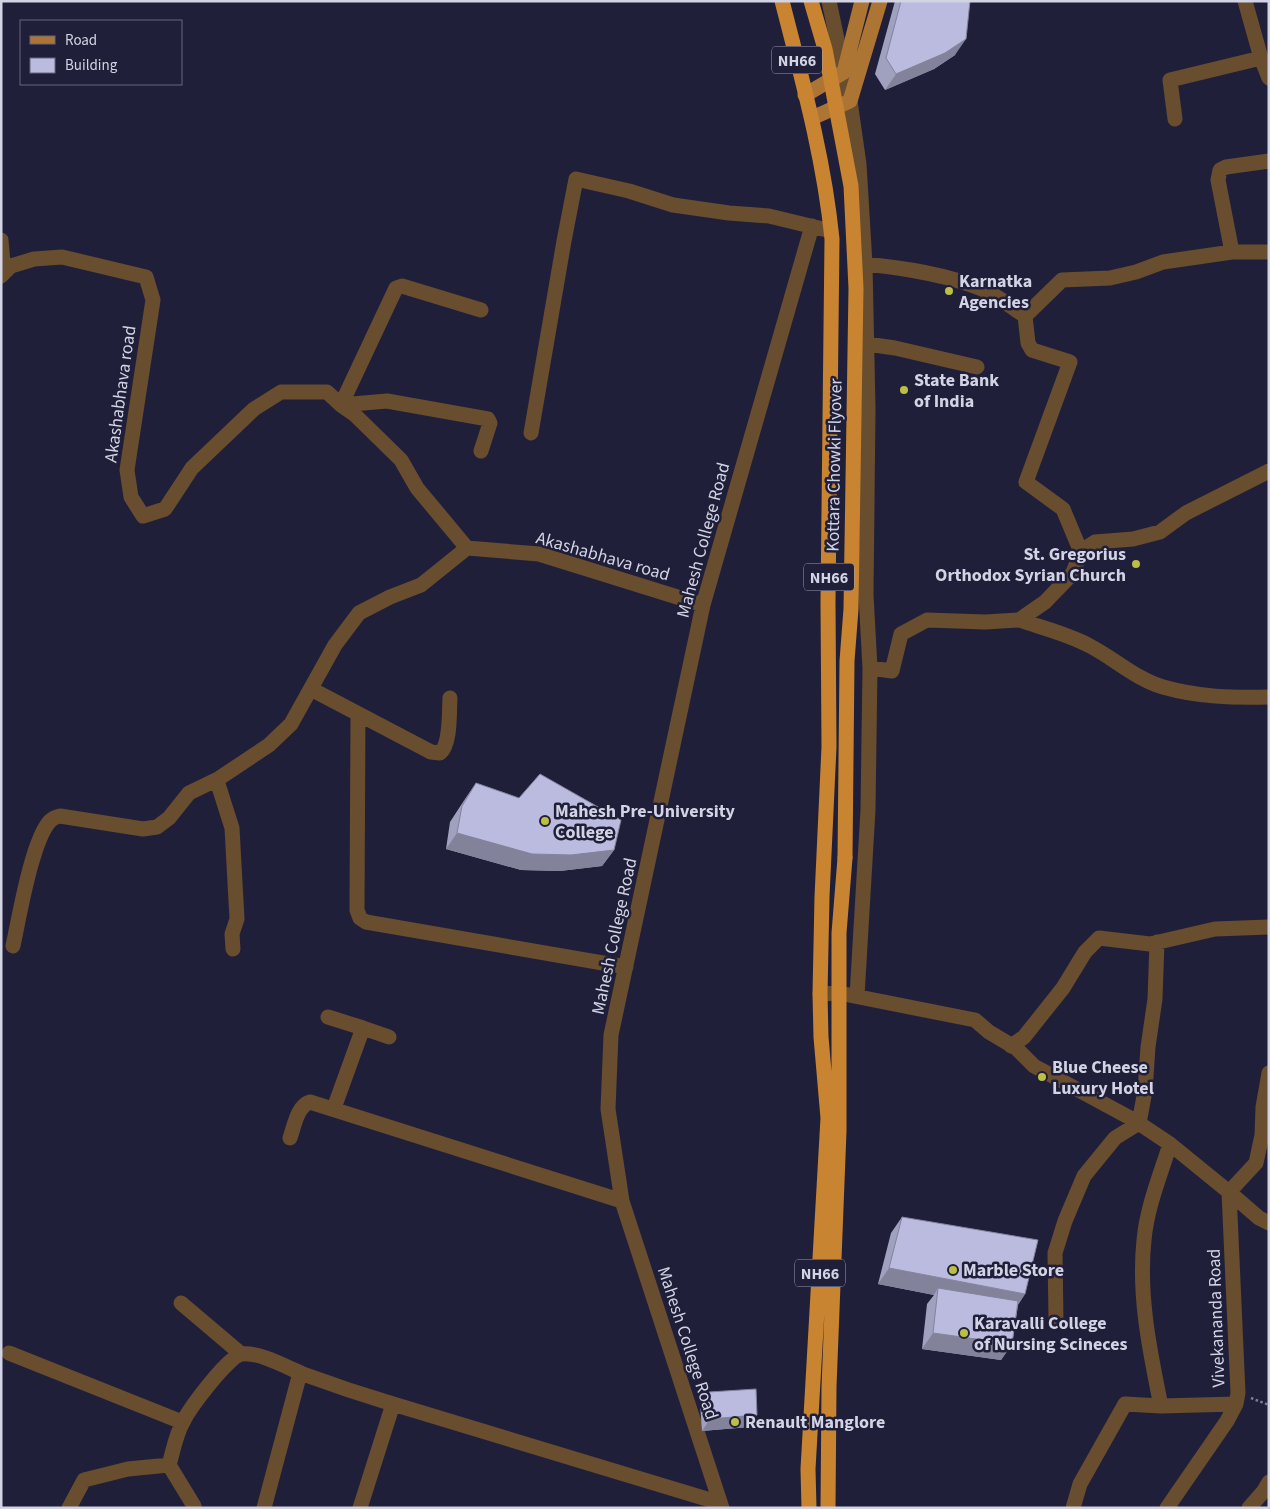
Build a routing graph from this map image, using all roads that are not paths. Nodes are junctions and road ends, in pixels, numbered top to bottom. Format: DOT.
graph roads {
  1 [pos="782,1"];
  2 [pos="811,1"];
  3 [pos="829,1"];
  4 [pos="862,1"];
  5 [pos="880,1"];
  6 [pos="1245,1"];
  7 [pos="1261,58"];
  8 [pos="844,72"];
  9 [pos="1269,78"];
  10 [pos="805,95"];
  11 [pos="850,101"];
  12 [pos="812,118"];
  13 [pos="1174,119"];
  14 [pos="1269,161"];
  15 [pos="812,226"];
  16 [pos="831,231"];
  17 [pos="1,240"];
  18 [pos="1232,252"];
  19 [pos="1269,252"];
  20 [pos="865,264"];
  21 [pos="3,275"];
  22 [pos="481,310"];
  23 [pos="1025,316"];
  24 [pos="867,344"];
  25 [pos="977,367"];
  26 [pos="341,405"];
  27 [pos="531,433"];
  28 [pos="481,451"];
  29 [pos="1269,471"];
  30 [pos="467,548"];
  31 [pos="1081,552"];
  32 [pos="703,605"];
  33 [pos="1019,620"];
  34 [pos="870,668"];
  35 [pos="311,689"];
  36 [pos="1269,697"];
  37 [pos="450,698"];
  38 [pos="358,714"];
  39 [pos="218,779"];
  40 [pos="1269,927"];
  41 [pos="1157,942"];
  42 [pos="13,946"];
  43 [pos="233,949"];
  44 [pos="626,967"];
  45 [pos="839,993"];
  46 [pos="820,994"];
  47 [pos="857,996"];
  48 [pos="328,1017"];
  49 [pos="363,1028"];
  50 [pos="389,1036"];
  51 [pos="1011,1046"];
  52 [pos="1269,1073"];
  53 [pos="334,1108"];
  54 [pos="1139,1124"];
  55 [pos="290,1138"];
  56 [pos="1170,1144"];
  57 [pos="1229,1192"];
  58 [pos="622,1201"];
  59 [pos="1269,1223"];
  60 [pos="181,1303"];
  61 [pos="1056,1320"];
  62 [pos="9,1353"];
  63 [pos="240,1354"];
  64 [pos="300,1373"];
  65 [pos="1237,1399"];
  66 [pos="393,1404"];
  67 [pos="1161,1406"];
  68 [pos="182,1422"];
  69 [pos="169,1465"];
  70 [pos="1269,1482"];
  71 [pos="721,1505"];
  72 [pos="69,1508"];
  73 [pos="194,1508"];
  74 [pos="264,1508"];
  75 [pos="360,1508"];
  76 [pos="809,1508"];
  77 [pos="828,1508"];
  78 [pos="1073,1508"];
  79 [pos="1166,1508"];
  80 [pos="1249,1508"];
  1 -- 10 [label="highway, NH66"];
  2 -- 45 [label="highway, Kottara Chowki Flyover / NH66, bridge"];
  3 -- 8 [label="street"];
  4 -- 8 [label="main road"];
  5 -- 11 [label="main road"];
  6 -- 7 [label="street"];
  7 -- 9 [label="street"];
  7 -- 13 [label="street"];
  8 -- 10 [label="main road"];
  8 -- 11 [label="street"];
  10 -- 12 [label="highway, NH66"];
  11 -- 12 [label="main road"];
  11 -- 20 [label="street"];
  12 -- 16 [label="highway, NH66"];
  14 -- 18 [label="street"];
  15 -- 16 [label="street"];
  15 -- 27 [label="street"];
  15 -- 32 [label="street, Mahesh College Road"];
  16 -- 46 [label="highway, NH66"];
  17 -- 21 [label="street"];
  18 -- 19 [label="street"];
  18 -- 23 [label="street"];
  20 -- 23 [label="street"];
  20 -- 24 [label="street"];
  21 -- 26 [label="street, Akashabhava road"];
  22 -- 26 [label="street"];
  23 -- 31 [label="street"];
  24 -- 25 [label="street"];
  24 -- 34 [label="street"];
  26 -- 28 [label="street"];
  26 -- 30 [label="street, Akashabhava road"];
  29 -- 31 [label="street"];
  30 -- 32 [label="street, Akashabhava road"];
  30 -- 35 [label="street"];
  31 -- 33 [label="street"];
  32 -- 44 [label="street, Mahesh College Road"];
  33 -- 34 [label="street"];
  33 -- 36 [label="street"];
  34 -- 47 [label="street"];
  35 -- 38 [label="street"];
  35 -- 39 [label="street"];
  37 -- 38 [label="street"];
  38 -- 44 [label="street"];
  39 -- 42 [label="street"];
  39 -- 43 [label="street"];
  40 -- 41 [label="street"];
  41 -- 51 [label="street"];
  41 -- 54 [label="street"];
  44 -- 58 [label="street, Mahesh College Road"];
  45 -- 46 [label="street"];
  45 -- 47 [label="street"];
  45 -- 77 [label="highway, NH66"];
  46 -- 76 [label="highway, NH66"];
  47 -- 51 [label="street"];
  48 -- 49 [label="street"];
  49 -- 50 [label="street"];
  49 -- 53 [label="street"];
  51 -- 54 [label="street"];
  52 -- 57 [label="street"];
  53 -- 55 [label="street"];
  53 -- 58 [label="street"];
  54 -- 56 [label="street"];
  54 -- 61 [label="street"];
  56 -- 57 [label="street"];
  56 -- 67 [label="street"];
  57 -- 59 [label="street"];
  57 -- 65 [label="street, Vivekananda Road"];
  58 -- 71 [label="street, Mahesh College Road"];
  60 -- 63 [label="street"];
  62 -- 68 [label="street"];
  63 -- 64 [label="street"];
  63 -- 68 [label="street"];
  64 -- 66 [label="street"];
  64 -- 74 [label="street"];
  65 -- 67 [label="street"];
  65 -- 79 [label="street, Vivekananda Road"];
  66 -- 71 [label="street"];
  66 -- 75 [label="street"];
  67 -- 78 [label="street"];
  68 -- 69 [label="street"];
  69 -- 72 [label="street"];
  69 -- 73 [label="street"];
  70 -- 80 [label="street"];
}
